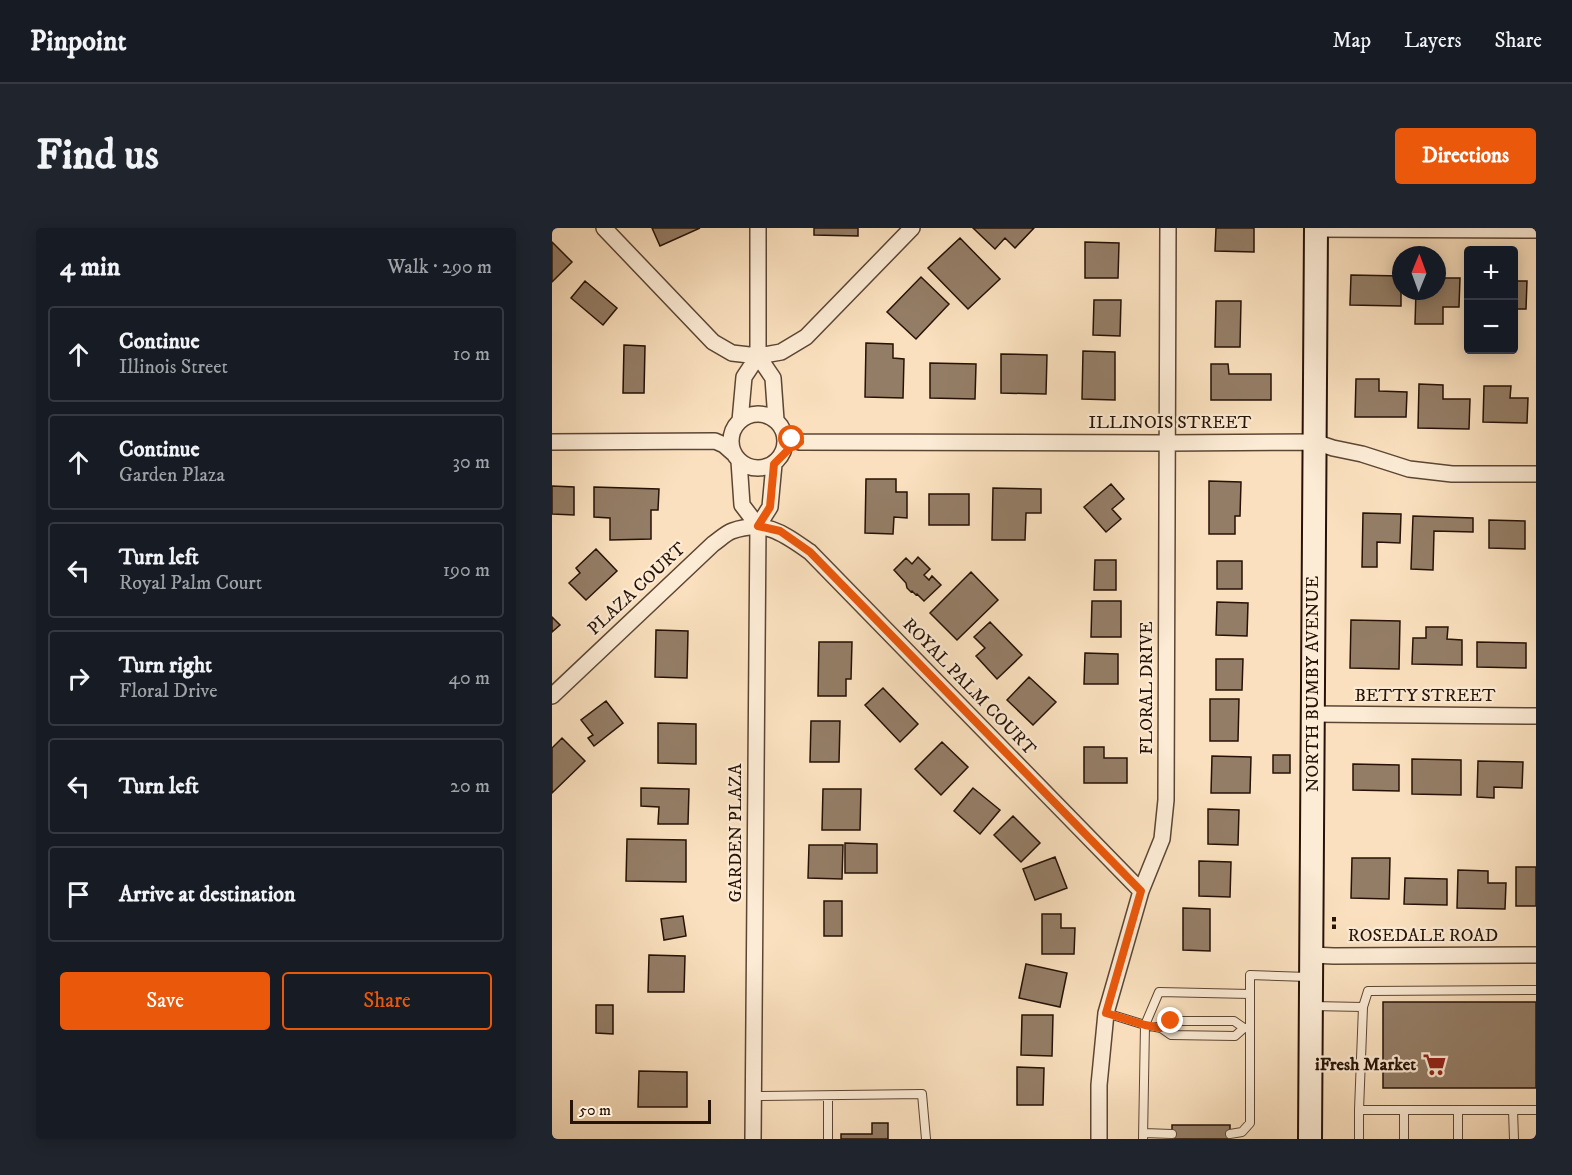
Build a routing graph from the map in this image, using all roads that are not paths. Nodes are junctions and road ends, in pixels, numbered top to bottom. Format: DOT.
graph roads {
  1 [pos="604,228"];
  2 [pos="758,228"];
  3 [pos="912,228"];
  4 [pos="1168,228"];
  5 [pos="1316,229"];
  6 [pos="1536,230"];
  7 [pos="758,356"];
  8 [pos="737,424"];
  9 [pos="780,426"];
  10 [pos="552,441"];
  11 [pos="715,441"];
  12 [pos="800,442"];
  13 [pos="1315,442"];
  14 [pos="1167,443"];
  15 [pos="736,457"];
  16 [pos="778,459"];
  17 [pos="1536,474"];
  18 [pos="758,526"];
  19 [pos="552,696"];
  20 [pos="1313,714"];
  21 [pos="1536,716"];
  22 [pos="1141,891"];
  23 [pos="1536,955"];
  24 [pos="1311,966"];
  25 [pos="1536,990"];
  26 [pos="1250,994"];
  27 [pos="1310,1006"];
  28 [pos="1363,1006"];
  29 [pos="1106,1013"];
  30 [pos="1145,1025"];
  31 [pos="1161,1028"];
  32 [pos="1247,1028"];
  33 [pos="754,1096"];
  34 [pos="828,1096"];
  35 [pos="1359,1110"];
  36 [pos="1404,1110"];
  37 [pos="1458,1110"];
  38 [pos="1513,1110"];
  39 [pos="1536,1110"];
  40 [pos="1172,1134"];
  41 [pos="1230,1134"];
  42 [pos="1144,1136"];
  43 [pos="753,1139"];
  44 [pos="828,1139"];
  45 [pos="926,1139"];
  46 [pos="1099,1139"];
  47 [pos="1310,1139"];
  48 [pos="1359,1139"];
  49 [pos="1404,1139"];
  50 [pos="1458,1139"];
  51 [pos="1514,1139"];
  1 -- 7 [label="street"];
  2 -- 7 [label="street"];
  3 -- 7 [label="street"];
  4 -- 14 [label="street, FLORAL DRIVE"];
  5 -- 6 [label="street"];
  5 -- 13 [label="street, NORTH BUMBY AVENUE"];
  7 -- 8 [label="street"];
  7 -- 9 [label="street"];
  8 -- 9 [label="street"];
  8 -- 11 [label="street"];
  8 -- 15 [label="street"];
  9 -- 12 [label="street"];
  9 -- 16 [label="street"];
  10 -- 11 [label="street"];
  11 -- 15 [label="street"];
  12 -- 14 [label="street, ILLINOIS STREET"];
  12 -- 16 [label="street"];
  13 -- 14 [label="street, ILLINOIS STREET"];
  13 -- 17 [label="street, ILLINOIS STREET"];
  13 -- 20 [label="street, NORTH BUMBY AVENUE"];
  14 -- 22 [label="street, FLORAL DRIVE"];
  15 -- 16 [label="street"];
  15 -- 18 [label="street"];
  16 -- 18 [label="street, GARDEN PLAZA"];
  18 -- 19 [label="street, PLAZA COURT"];
  18 -- 22 [label="street, ROYAL PALM COURT"];
  18 -- 33 [label="street, GARDEN PLAZA"];
  20 -- 21 [label="street, BETTY STREET"];
  20 -- 24 [label="street, NORTH BUMBY AVENUE"];
  22 -- 29 [label="street, FLORAL DRIVE"];
  23 -- 24 [label="street, ROSEDALE ROAD"];
  24 -- 26 [label="lane"];
  24 -- 27 [label="street, NORTH BUMBY AVENUE"];
  25 -- 28 [label="lane"];
  26 -- 30 [label="lane"];
  26 -- 32 [label="lane"];
  27 -- 28 [label="lane"];
  27 -- 47 [label="street, NORTH BUMBY AVENUE"];
  28 -- 35 [label="lane"];
  29 -- 30 [label="lane"];
  29 -- 46 [label="street, FLORAL DRIVE"];
  30 -- 31 [label="lane"];
  30 -- 42 [label="lane"];
  31 -- 32 [label="lane"];
  31 -- 32 [label="lane"];
  32 -- 41 [label="lane"];
  33 -- 34 [label="lane"];
  33 -- 43 [label="street, GARDEN PLAZA"];
  34 -- 44 [label="lane"];
  34 -- 45 [label="lane"];
  35 -- 36 [label="lane"];
  35 -- 48 [label="lane"];
  36 -- 37 [label="lane"];
  36 -- 49 [label="lane"];
  37 -- 38 [label="lane"];
  37 -- 50 [label="lane"];
  38 -- 39 [label="lane"];
  38 -- 51 [label="lane"];
  40 -- 42 [label="lane"];
}
